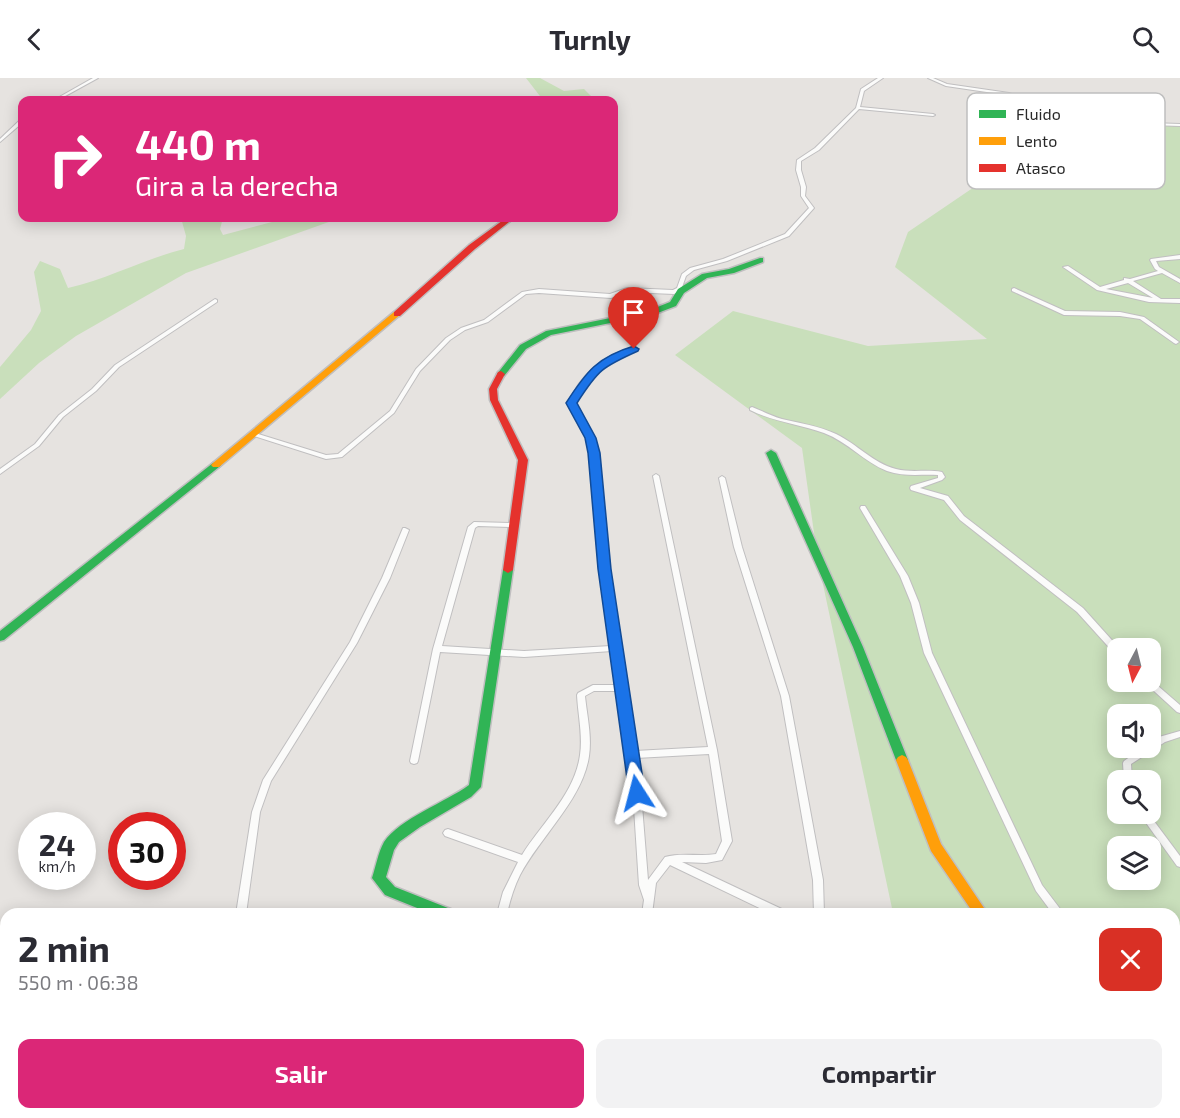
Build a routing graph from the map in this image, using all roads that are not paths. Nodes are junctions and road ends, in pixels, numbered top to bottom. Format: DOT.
graph roads {
  1 [pos="96,78"];
  2 [pos="881,78"];
  3 [pos="930,78"];
  4 [pos="1002,93"];
  5 [pos="63,96"];
  6 [pos="858,108"];
  7 [pos="933,115"];
  8 [pos="1165,124"];
  9 [pos="18,125"];
  10 [pos="1180,125"];
  11 [pos="0,141"];
  12 [pos="505,222"];
  13 [pos="1180,257"];
  14 [pos="760,260"];
  15 [pos="1066,267"];
  16 [pos="1164,271"];
  17 [pos="1126,279"];
  18 [pos="1180,281"];
  19 [pos="1099,289"];
  20 [pos="1014,290"];
  21 [pos="677,292"];
  22 [pos="1180,300"];
  23 [pos="215,301"];
  24 [pos="1161,301"];
  25 [pos="1179,344"];
  26 [pos="634,349"];
  27 [pos="752,409"];
  28 [pos="253,434"];
  29 [pos="771,453"];
  30 [pos="0,472"];
  31 [pos="656,476"];
  32 [pos="722,478"];
  33 [pos="864,508"];
  34 [pos="514,525"];
  35 [pos="405,530"];
  36 [pos="0,638"];
  37 [pos="1107,640"];
  38 [pos="618,648"];
  39 [pos="437,649"];
  40 [pos="495,652"];
  41 [pos="623,688"];
  42 [pos="1160,692"];
  43 [pos="1180,710"];
  44 [pos="1180,734"];
  45 [pos="1161,740"];
  46 [pos="713,750"];
  47 [pos="631,755"];
  48 [pos="1134,758"];
  49 [pos="414,761"];
  50 [pos="1127,770"];
  51 [pos="1151,824"];
  52 [pos="448,832"];
  53 [pos="521,859"];
  54 [pos="668,860"];
  55 [pos="1180,863"];
  56 [pos="649,900"];
  57 [pos="242,908"];
  58 [pos="433,908"];
  59 [pos="506,908"];
  60 [pos="648,908"];
  61 [pos="770,908"];
  62 [pos="819,908"];
  63 [pos="978,908"];
  64 [pos="1054,908"];
  1 -- 5 [label="street"];
  2 -- 6 [label="street"];
  3 -- 4 [label="street"];
  6 -- 7 [label="street"];
  6 -- 21 [label="street"];
  8 -- 10 [label="street"];
  9 -- 11 [label="street"];
  12 -- 28 [label="street"];
  13 -- 16 [label="street"];
  14 -- 21 [label="street"];
  15 -- 19 [label="street"];
  16 -- 17 [label="street"];
  16 -- 18 [label="street"];
  17 -- 19 [label="street"];
  17 -- 24 [label="street"];
  19 -- 24 [label="street"];
  20 -- 25 [label="street"];
  21 -- 28 [label="street"];
  21 -- 34 [label="street"];
  22 -- 24 [label="street"];
  23 -- 30 [label="street"];
  26 -- 38 [label="street"];
  27 -- 37 [label="street"];
  28 -- 36 [label="street"];
  29 -- 63 [label="street"];
  31 -- 46 [label="street"];
  32 -- 62 [label="street"];
  33 -- 64 [label="street"];
  34 -- 39 [label="street"];
  34 -- 40 [label="street"];
  35 -- 57 [label="street"];
  38 -- 40 [label="street"];
  38 -- 41 [label="street"];
  39 -- 40 [label="street"];
  39 -- 49 [label="street"];
  40 -- 58 [label="street"];
  41 -- 47 [label="street"];
  41 -- 53 [label="street"];
  42 -- 43 [label="street"];
  44 -- 45 [label="street"];
  46 -- 47 [label="street"];
  46 -- 54 [label="street"];
  47 -- 56 [label="street"];
  48 -- 50 [label="street"];
  51 -- 55 [label="street"];
  52 -- 53 [label="street"];
  53 -- 59 [label="street"];
  54 -- 56 [label="street"];
  54 -- 61 [label="street"];
  56 -- 60 [label="street"];
}
